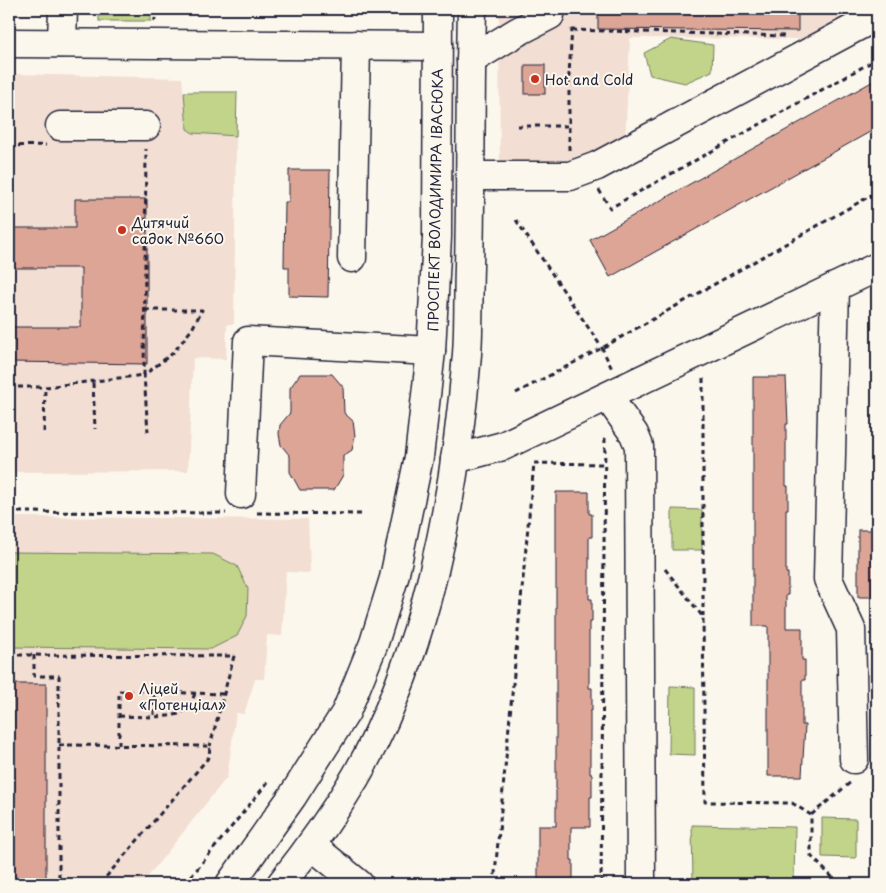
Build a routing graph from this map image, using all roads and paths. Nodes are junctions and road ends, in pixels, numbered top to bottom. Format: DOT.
graph roads {
  1 [pos="63,9"];
  2 [pos="438,9"];
  3 [pos="472,9"];
  4 [pos="877,16"];
  5 [pos="562,22"];
  6 [pos="793,36"];
  7 [pos="9,43"];
  8 [pos="62,43"];
  9 [pos="356,45"];
  10 [pos="438,46"];
  11 [pos="877,59"];
  12 [pos="471,60"];
  13 [pos="146,126"];
  14 [pos="517,126"];
  15 [pos="569,126"];
  16 [pos="56,136"];
  17 [pos="9,146"];
  18 [pos="470,176"];
  19 [pos="570,176"];
  20 [pos="598,189"];
  21 [pos="877,192"];
  22 [pos="516,220"];
  23 [pos="352,258"];
  24 [pos="877,267"];
  25 [pos="835,287"];
  26 [pos="145,310"];
  27 [pos="602,348"];
  28 [pos="703,349"];
  29 [pos="431,351"];
  30 [pos="144,375"];
  31 [pos="93,383"];
  32 [pos="9,387"];
  33 [pos="45,387"];
  34 [pos="516,393"];
  35 [pos="611,395"];
  36 [pos="95,429"];
  37 [pos="44,432"];
  38 [pos="148,432"];
  39 [pos="455,460"];
  40 [pos="604,464"];
  41 [pos="241,503"];
  42 [pos="9,512"];
  43 [pos="364,514"];
  44 [pos="639,537"];
  45 [pos="703,617"];
  46 [pos="9,655"];
  47 [pos="34,656"];
  48 [pos="154,692"];
  49 [pos="195,693"];
  50 [pos="224,694"];
  51 [pos="119,716"];
  52 [pos="154,717"];
  53 [pos="59,745"];
  54 [pos="119,745"];
  55 [pos="210,746"];
  56 [pos="855,769"];
  57 [pos="268,782"];
  58 [pos="811,815"];
  59 [pos="311,845"];
  60 [pos="58,884"];
  61 [pos="100,884"];
  62 [pos="185,884"];
  63 [pos="230,884"];
  64 [pos="281,884"];
  65 [pos="359,884"];
  66 [pos="494,884"];
  67 [pos="601,884"];
  68 [pos="641,884"];
  69 [pos="839,884"];
  1 -- 8 [label="main road"];
  2 -- 10 [label="main road, ПРОСПЕКТ ВОЛОДИМИРА ІВАСЮКА"];
  3 -- 12 [label="main road"];
  4 -- 19 [label="main road"];
  5 -- 6 [label="path"];
  5 -- 12 [label="main road"];
  5 -- 15 [label="path"];
  7 -- 8 [label="main road"];
  8 -- 9 [label="main road"];
  9 -- 10 [label="main road"];
  9 -- 23 [label="main road"];
  10 -- 29 [label="main road, ПРОСПЕКТ ВОЛОДИМИРА ІВАСЮКА"];
  11 -- 20 [label="path"];
  12 -- 18 [label="main road"];
  13 -- 16 [label="main road"];
  13 -- 26 [label="path"];
  14 -- 15 [label="path"];
  15 -- 19 [label="path"];
  16 -- 17 [label="path"];
  18 -- 19 [label="main road"];
  18 -- 39 [label="main road"];
  21 -- 27 [label="path"];
  22 -- 27 [label="path"];
  24 -- 25 [label="main road"];
  25 -- 28 [label="main road"];
  25 -- 56 [label="main road"];
  26 -- 30 [label="path"];
  26 -- 30 [label="path"];
  27 -- 34 [label="path"];
  27 -- 35 [label="path"];
  28 -- 35 [label="main road"];
  28 -- 45 [label="path"];
  29 -- 41 [label="main road"];
  29 -- 63 [label="main road, ПРОСПЕКТ ВОЛОДИМИРА ІВАСЮКА"];
  30 -- 31 [label="path"];
  30 -- 38 [label="path"];
  31 -- 33 [label="path"];
  31 -- 36 [label="path"];
  32 -- 33 [label="path"];
  33 -- 37 [label="path"];
  35 -- 39 [label="main road"];
  35 -- 40 [label="path"];
  35 -- 44 [label="main road"];
  39 -- 59 [label="main road"];
  40 -- 66 [label="path"];
  40 -- 67 [label="path"];
  41 -- 42 [label="path"];
  41 -- 43 [label="path"];
  44 -- 45 [label="path"];
  44 -- 68 [label="main road"];
  45 -- 58 [label="path"];
  46 -- 47 [label="path"];
  47 -- 50 [label="path"];
  47 -- 53 [label="path"];
  48 -- 49 [label="path"];
  48 -- 51 [label="path"];
  48 -- 52 [label="path"];
  49 -- 50 [label="path"];
  49 -- 52 [label="path"];
  50 -- 55 [label="path"];
  51 -- 52 [label="path"];
  51 -- 54 [label="path"];
  53 -- 54 [label="path"];
  53 -- 60 [label="path"];
  54 -- 55 [label="path"];
  55 -- 61 [label="path"];
  56 -- 58 [label="path"];
  57 -- 62 [label="path"];
  58 -- 69 [label="path"];
  59 -- 64 [label="main road"];
  59 -- 65 [label="main road"];
}
